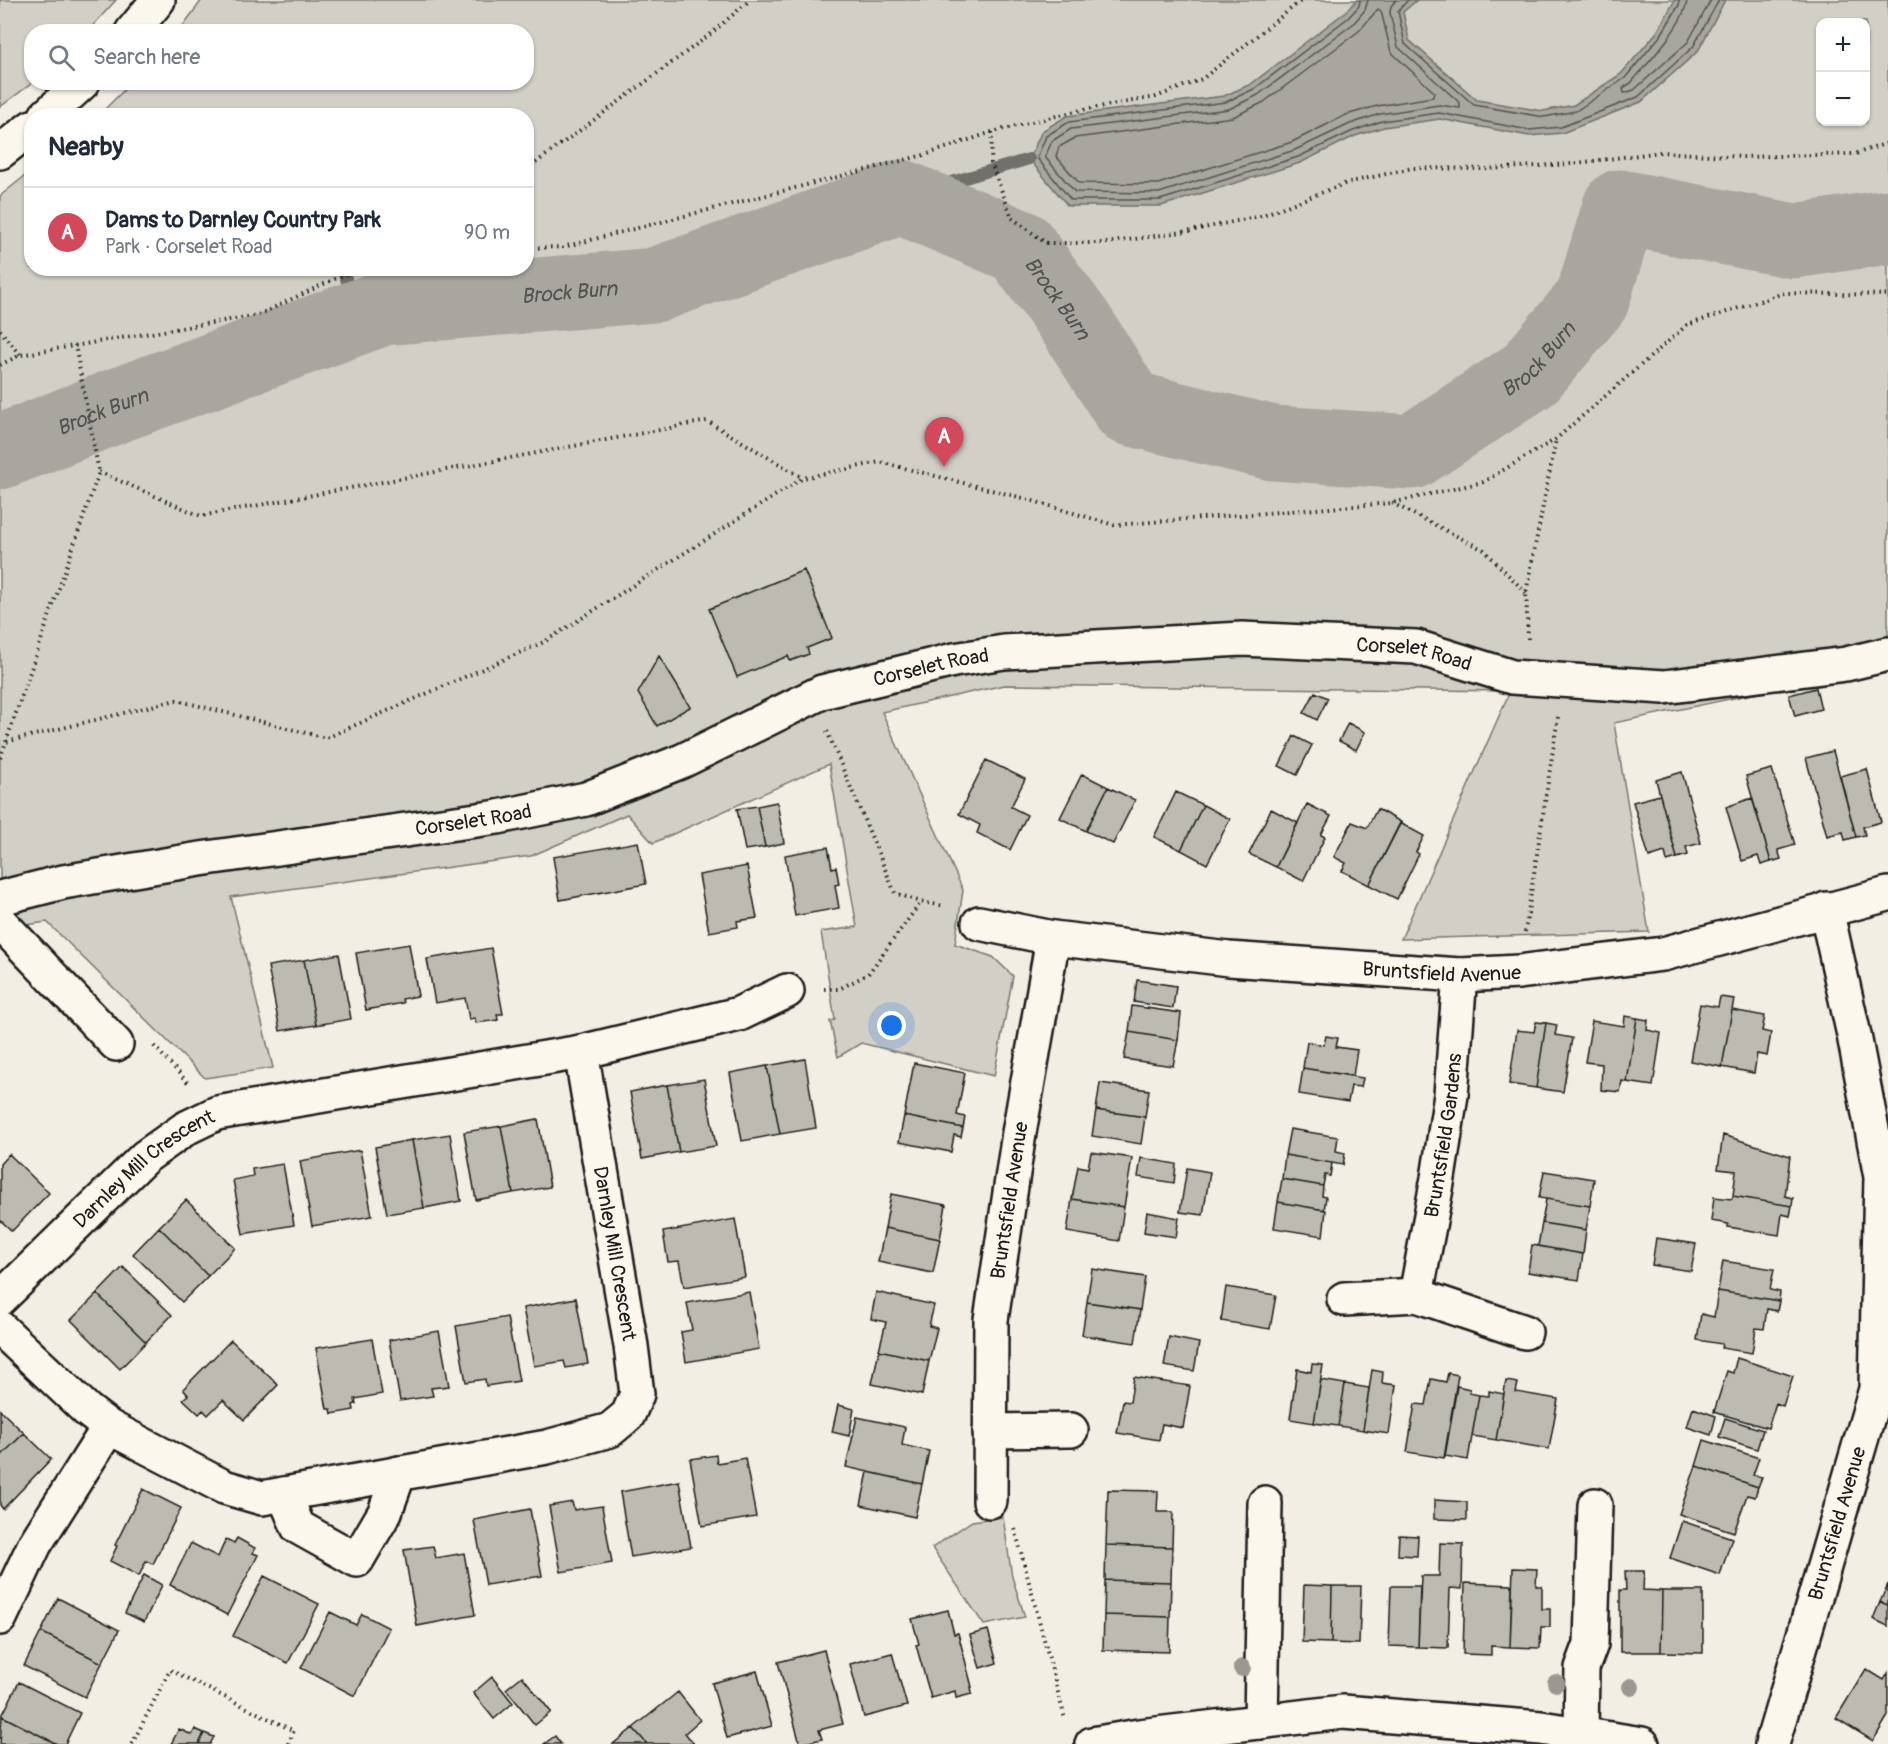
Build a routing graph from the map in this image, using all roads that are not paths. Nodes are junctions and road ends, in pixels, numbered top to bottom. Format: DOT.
graph roads {
  1 [pos="158,0"];
  2 [pos="138,24"];
  3 [pos="74,90"];
  4 [pos="55,108"];
  5 [pos="24,133"];
  6 [pos="0,152"];
  7 [pos="1888,654"];
  8 [pos="1888,894"];
  9 [pos="0,898"];
  10 [pos="1826,909"];
  11 [pos="0,922"];
  12 [pos="979,923"];
  13 [pos="1053,938"];
  14 [pos="1460,975"];
  15 [pos="787,990"];
  16 [pos="116,1044"];
  17 [pos="581,1052"];
  18 [pos="1416,1295"];
  19 [pos="0,1299"];
  20 [pos="1344,1299"];
  21 [pos="0,1328"];
  22 [pos="1525,1332"];
  23 [pos="1882,1391"];
  24 [pos="109,1427"];
  25 [pos="1071,1430"];
  26 [pos="990,1431"];
  27 [pos="399,1473"];
  28 [pos="284,1494"];
  29 [pos="990,1501"];
  30 [pos="1264,1503"];
  31 [pos="1595,1505"];
  32 [pos="0,1618"];
  33 [pos="1261,1722"];
  34 [pos="1581,1734"];
  35 [pos="1140,1740"];
  36 [pos="1092,1744"];
  37 [pos="1642,1744"];
  38 [pos="1772,1744"];
  1 -- 2 [label="street"];
  3 -- 4 [label="street"];
  5 -- 6 [label="street"];
  7 -- 9 [label="street, Corselet Road"];
  8 -- 10 [label="street, Bruntsfield Avenue"];
  10 -- 14 [label="street, Bruntsfield Avenue"];
  10 -- 23 [label="street, Bruntsfield Avenue"];
  11 -- 16 [label="street"];
  12 -- 13 [label="street, Bruntsfield Avenue"];
  13 -- 14 [label="street, Bruntsfield Avenue"];
  13 -- 26 [label="street, Bruntsfield Avenue"];
  14 -- 18 [label="street, Bruntsfield Gardens"];
  15 -- 17 [label="street"];
  17 -- 19 [label="street, Darnley Mill Crescent"];
  17 -- 27 [label="street, Darnley Mill Crescent"];
  18 -- 20 [label="street"];
  18 -- 22 [label="street"];
  21 -- 24 [label="street, Darnley Mill Crescent"];
  23 -- 38 [label="street, Bruntsfield Avenue"];
  24 -- 28 [label="street, Darnley Mill Crescent"];
  24 -- 32 [label="street"];
  25 -- 26 [label="street"];
  26 -- 29 [label="street, Bruntsfield Avenue"];
  27 -- 28 [label="street, Darnley Mill Crescent"];
  27 -- 28 [label="street"];
  30 -- 33 [label="street"];
  31 -- 34 [label="street"];
  33 -- 34 [label="street"];
  33 -- 35 [label="street"];
  34 -- 37 [label="street"];
  35 -- 36 [label="street"];
}
